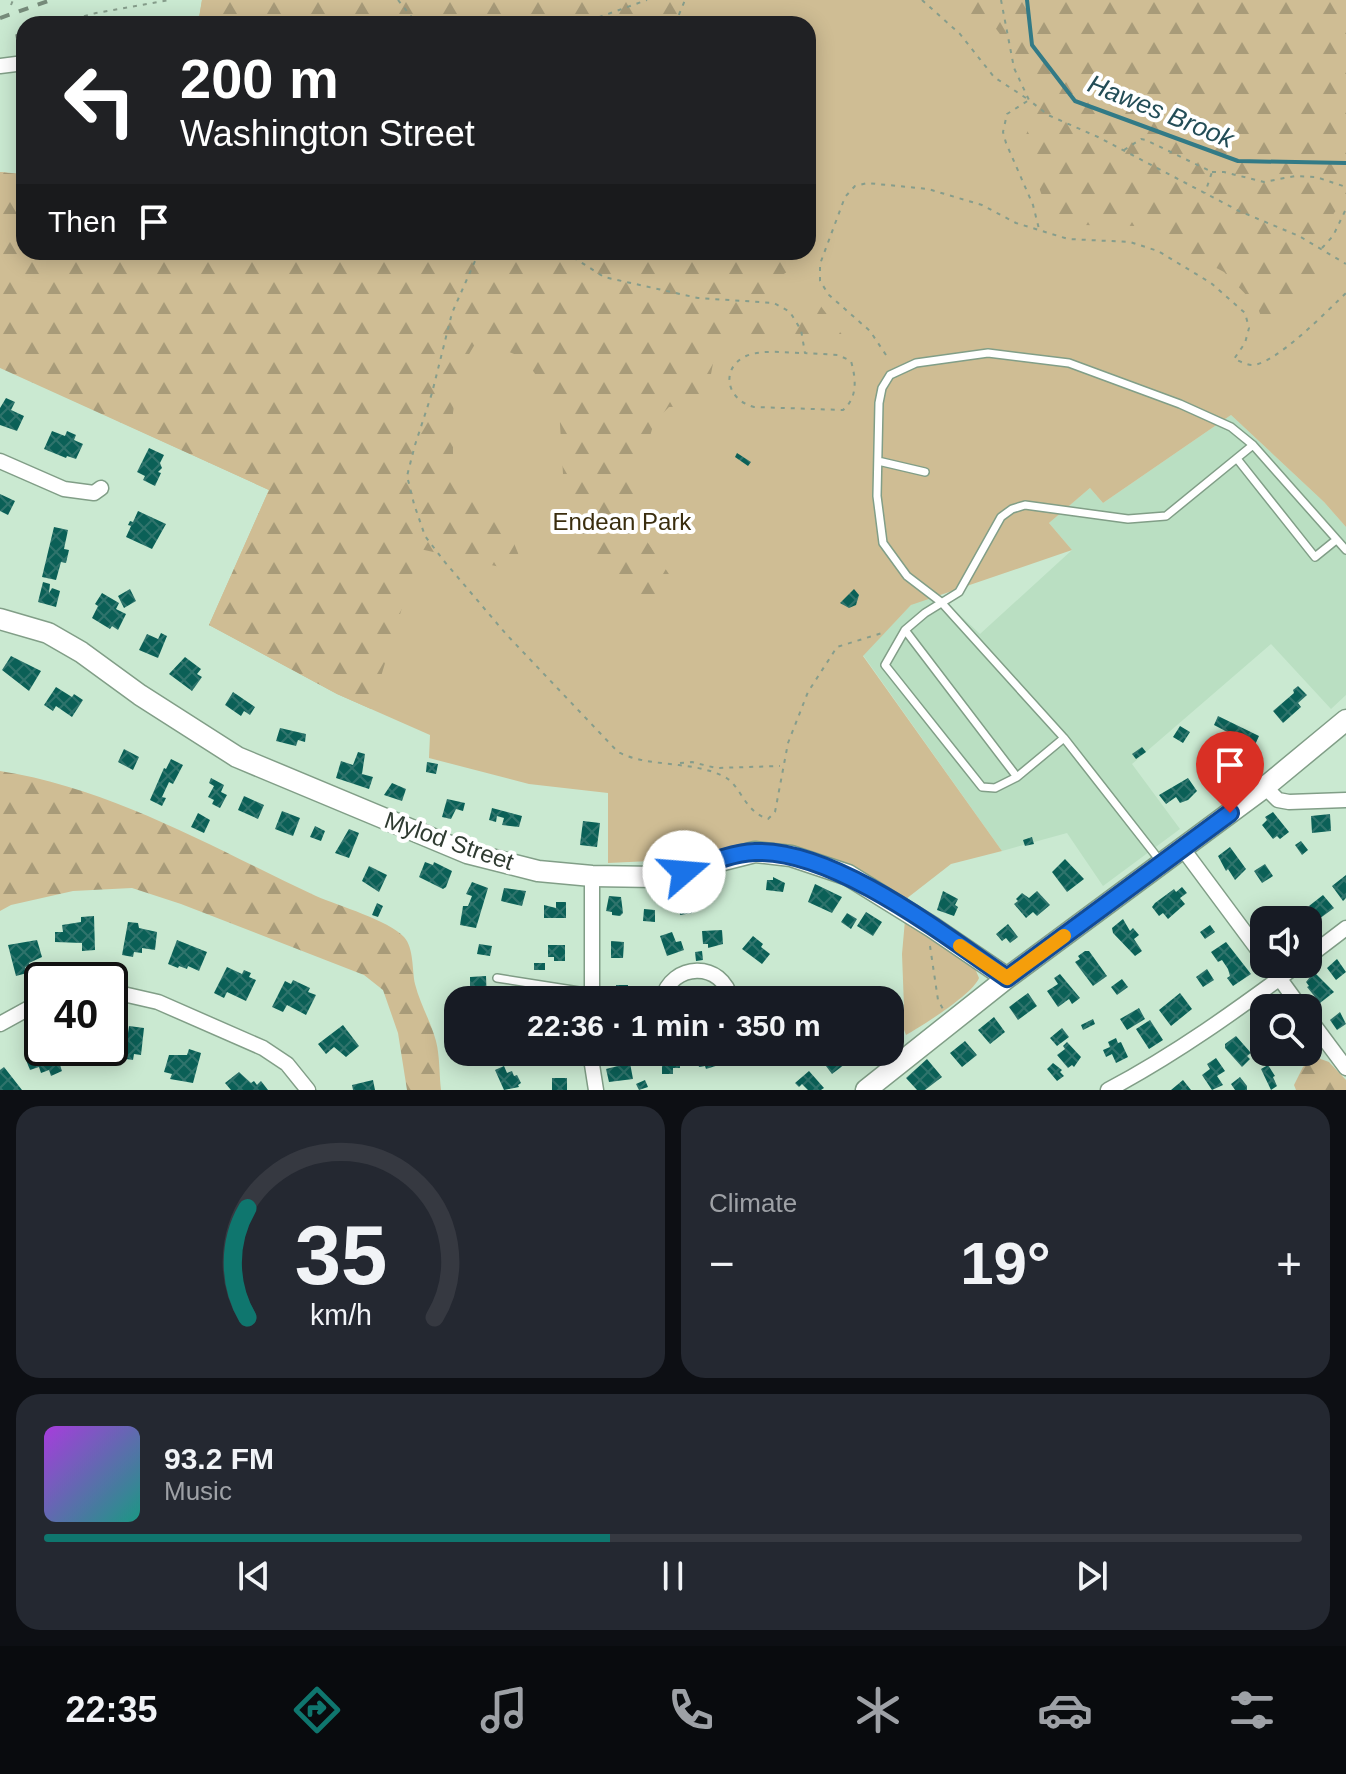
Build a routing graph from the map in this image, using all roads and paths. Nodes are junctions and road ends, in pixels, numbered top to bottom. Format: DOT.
graph roads {
  1 [pos="13,0"];
  2 [pos="169,0"];
  3 [pos="398,0"];
  4 [pos="647,0"];
  5 [pos="922,0"];
  6 [pos="1001,0"];
  7 [pos="11,5"];
  8 [pos="85,16"];
  9 [pos="411,16"];
  10 [pos="602,16"];
  11 [pos="1029,100"];
  12 [pos="1123,150"];
  13 [pos="1212,172"];
  14 [pos="1346,187"];
  15 [pos="1205,193"];
  16 [pos="1346,209"];
  17 [pos="1039,230"];
  18 [pos="1322,248"];
  19 [pos="475,260"];
  20 [pos="577,260"];
  21 [pos="1346,264"];
  22 [pos="1346,293"];
  23 [pos="805,353"];
  24 [pos="886,355"];
  25 [pos="1253,445"];
  26 [pos="1238,460"];
  27 [pos="0,461"];
  28 [pos="878,461"];
  29 [pos="925,472"];
  30 [pos="101,488"];
  31 [pos="1336,540"];
  32 [pos="1346,550"];
  33 [pos="941,602"];
  34 [pos="0,619"];
  35 [pos="905,630"];
  36 [pos="882,633"];
  37 [pos="1346,720"];
  38 [pos="1064,738"];
  39 [pos="679,763"];
  40 [pos="782,767"];
  41 [pos="1017,777"];
  42 [pos="1265,787"];
  43 [pos="1346,800"];
  44 [pos="1183,849"];
  45 [pos="1163,863"];
  46 [pos="592,876"];
  47 [pos="1346,928"];
  48 [pos="1250,939"];
  49 [pos="931,943"];
  50 [pos="1322,946"];
  51 [pos="497,978"];
  52 [pos="1007,978"];
  53 [pos="1279,979"];
  54 [pos="537,986"];
  55 [pos="592,986"];
  56 [pos="667,986"];
  57 [pos="726,986"];
  58 [pos="1290,994"];
  59 [pos="128,995"];
  60 [pos="944,1010"];
  61 [pos="24,1011"];
  62 [pos="0,1024"];
  63 [pos="1322,1036"];
  64 [pos="592,1066"];
  65 [pos="1346,1068"];
  66 [pos="308,1090"];
  67 [pos="596,1090"];
  68 [pos="866,1090"];
  69 [pos="1108,1090"];
  1 -- 7 [label="path"];
  2 -- 8 [label="path"];
  3 -- 9 [label="path"];
  4 -- 10 [label="path"];
  5 -- 11 [label="path"];
  6 -- 11 [label="path"];
  11 -- 12 [label="path"];
  11 -- 17 [label="path"];
  12 -- 13 [label="path"];
  12 -- 15 [label="path"];
  13 -- 14 [label="path"];
  13 -- 15 [label="path"];
  15 -- 18 [label="path"];
  16 -- 18 [label="path"];
  17 -- 22 [label="path"];
  17 -- 24 [label="path"];
  18 -- 21 [label="path"];
  19 -- 39 [label="path"];
  20 -- 23 [label="path"];
  23 -- 23 [label="path"];
  25 -- 26 [label="lane"];
  25 -- 28 [label="lane"];
  25 -- 31 [label="lane"];
  26 -- 31 [label="lane"];
  26 -- 33 [label="lane"];
  27 -- 30 [label="street"];
  28 -- 29 [label="lane"];
  28 -- 33 [label="lane"];
  31 -- 32 [label="lane"];
  33 -- 35 [label="lane"];
  33 -- 38 [label="lane"];
  34 -- 46 [label="street, Mylod Street"];
  35 -- 41 [label="lane"];
  35 -- 41 [label="lane"];
  36 -- 40 [label="path"];
  37 -- 42 [label="street"];
  38 -- 41 [label="lane"];
  38 -- 45 [label="lane"];
  39 -- 40 [label="path"];
  39 -- 40 [label="path"];
  42 -- 43 [label="street"];
  42 -- 44 [label="street"];
  44 -- 45 [label="street"];
  44 -- 48 [label="street"];
  45 -- 52 [label="street"];
  46 -- 52 [label="street, Mylod Street"];
  46 -- 55 [label="street"];
  47 -- 50 [label="street"];
  49 -- 60 [label="path"];
  51 -- 54 [label="lane"];
  52 -- 68 [label="street"];
  53 -- 58 [label="street"];
  53 -- 69 [label="street"];
  56 -- 57 [label="street"];
  59 -- 66 [label="street"];
  61 -- 62 [label="street"];
  63 -- 65 [label="street"];
  64 -- 67 [label="street"];
}
